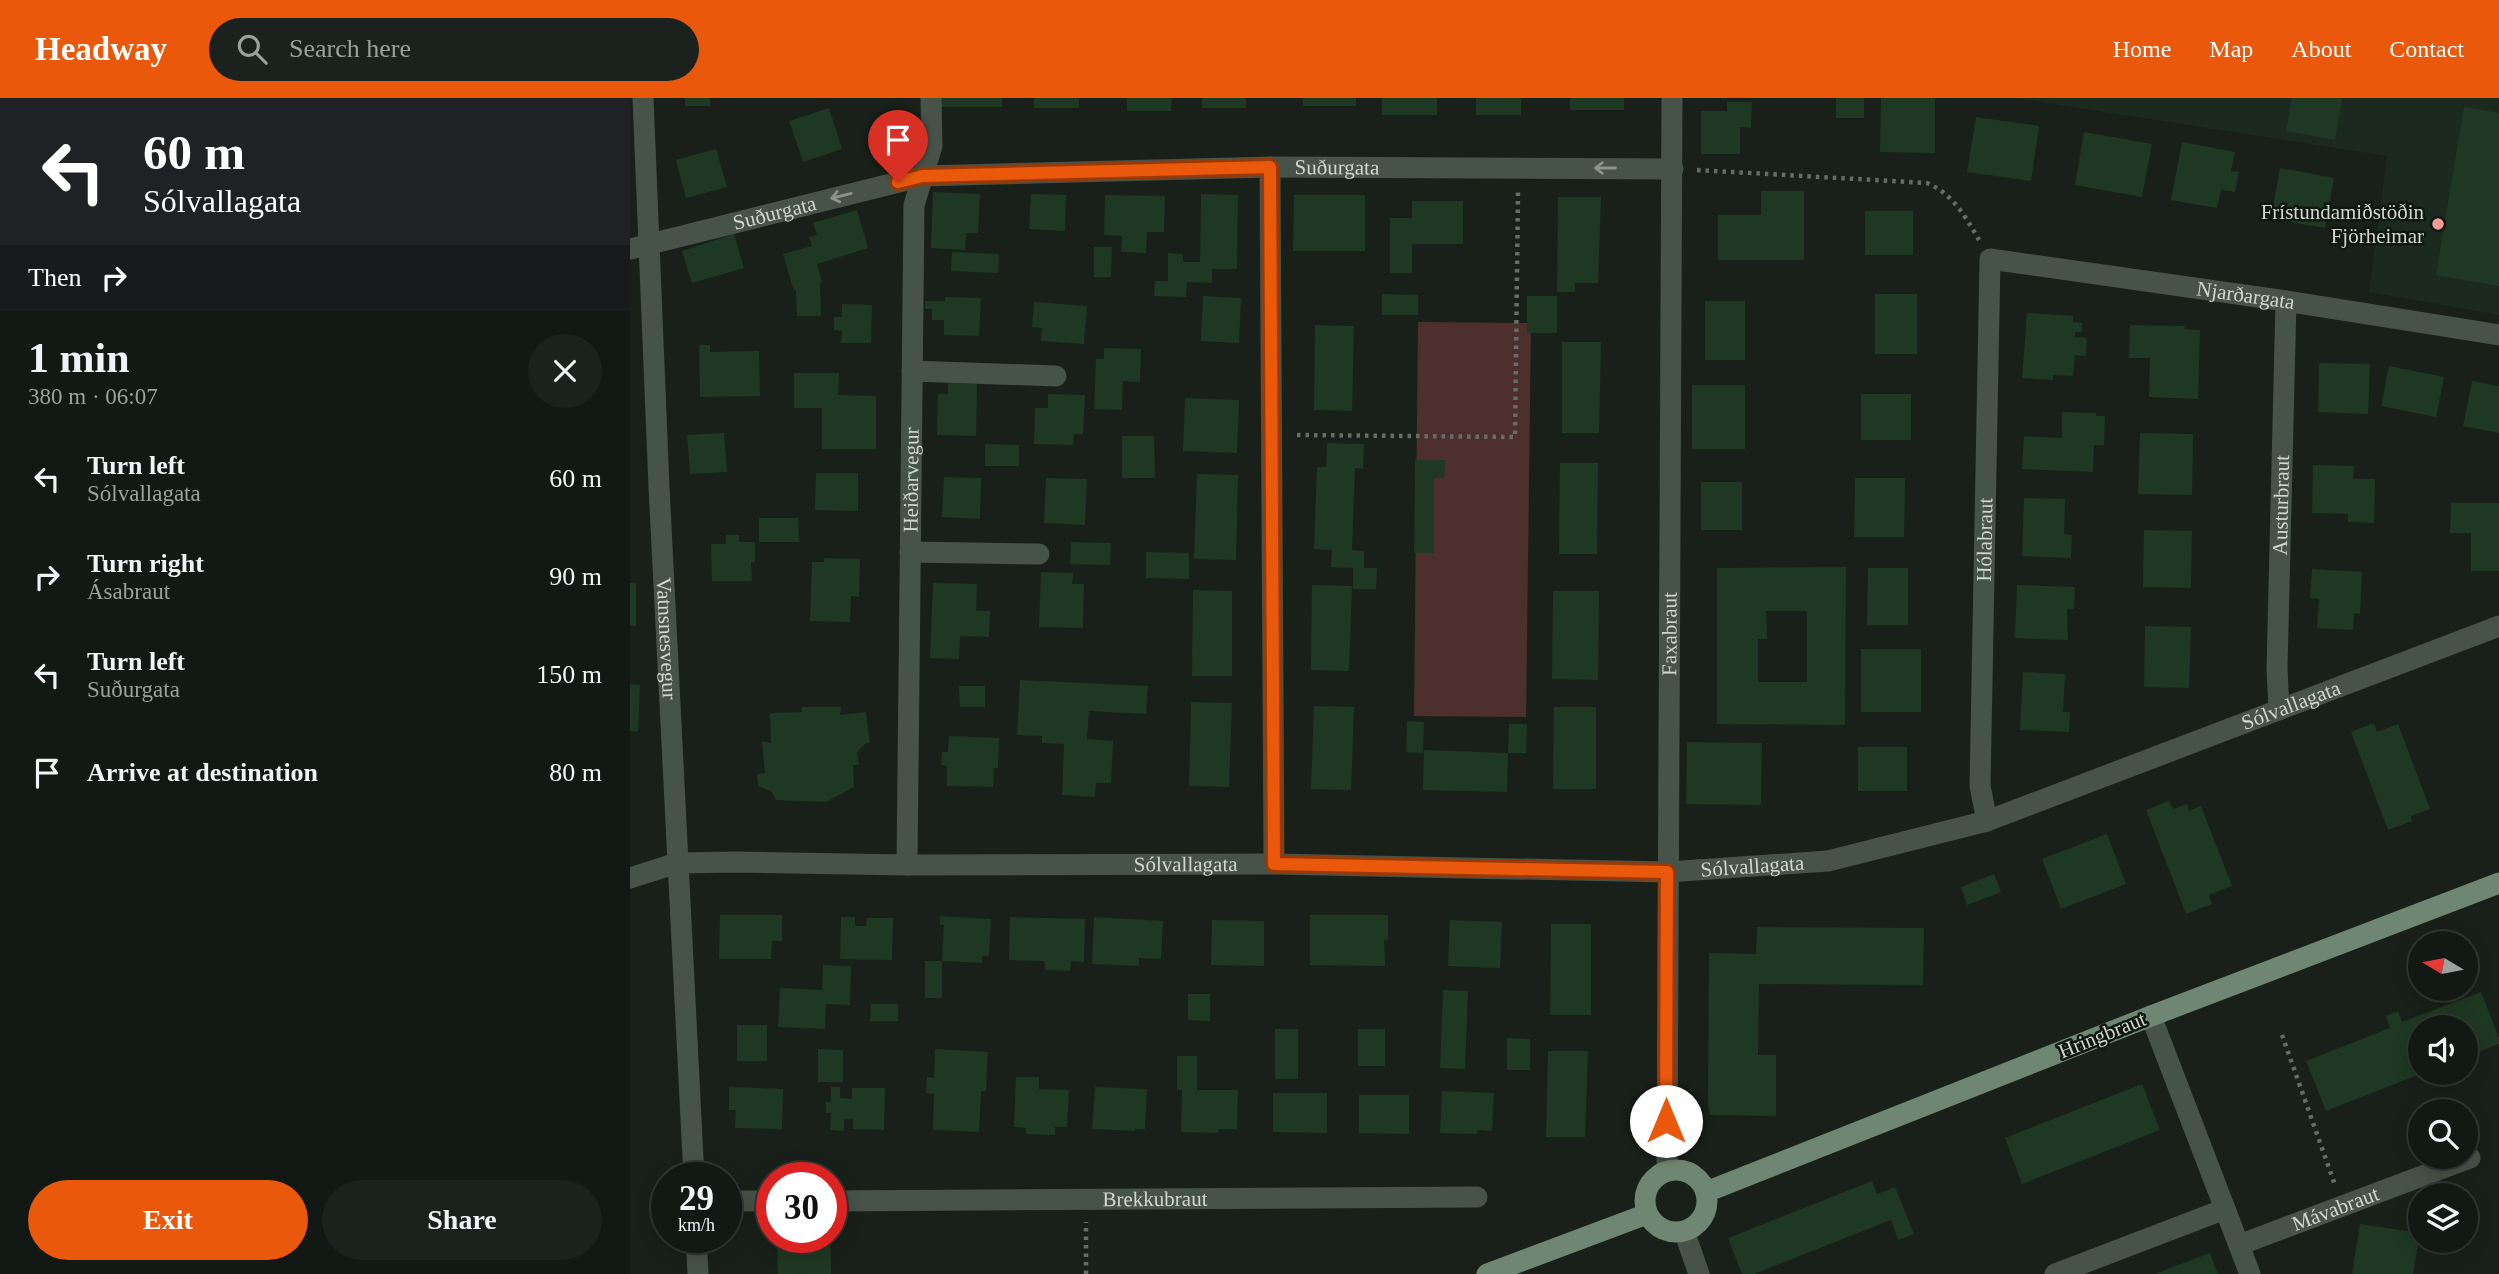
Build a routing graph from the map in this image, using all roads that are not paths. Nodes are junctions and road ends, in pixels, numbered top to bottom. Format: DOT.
graph roads {
  1 [pos="643,98"];
  2 [pos="931,98"];
  3 [pos="1672,98"];
  4 [pos="1270,167"];
  5 [pos="1673,169"];
  6 [pos="923,176"];
  7 [pos="639,246"];
  8 [pos="1990,259"];
  9 [pos="2286,301"];
  10 [pos="2499,335"];
  11 [pos="912,371"];
  12 [pos="1055,376"];
  13 [pos="910,552"];
  14 [pos="1039,554"];
  15 [pos="2499,626"];
  16 [pos="2280,710"];
  17 [pos="1987,821"];
  18 [pos="677,863"];
  19 [pos="1274,864"];
  20 [pos="907,865"];
  21 [pos="1667,872"];
  22 [pos="630,878"];
  23 [pos="2499,883"];
  24 [pos="2151,1016"];
  25 [pos="693,1162"];
  26 [pos="2441,1169"];
  27 [pos="1667,1170"];
  28 [pos="1706,1192"];
  29 [pos="1477,1197"];
  30 [pos="847,1201"];
  31 [pos="2225,1209"];
  32 [pos="1647,1214"];
  33 [pos="1684,1231"];
  34 [pos="2239,1245"];
  35 [pos="697,1253"];
  36 [pos="698,1274"];
  37 [pos="1487,1274"];
  38 [pos="1699,1274"];
  39 [pos="2055,1274"];
  40 [pos="2250,1274"];
  1 -- 7 [label="street, Vatnsnesvegur"];
  2 -- 6 [label="street, Heiðarvegur"];
  3 -- 5 [label="street, Faxabraut"];
  5 -- 4 [label="street, Suðurgata, one-way"];
  4 -- 6 [label="street, Suðurgata"];
  4 -- 19 [label="street"];
  5 -- 21 [label="street, Faxabraut"];
  6 -- 7 [label="street, Suðurgata, one-way"];
  6 -- 11 [label="street, Heiðarvegur"];
  7 -- 18 [label="street, Vatnsnesvegur"];
  8 -- 9 [label="street, Njarðargata"];
  8 -- 17 [label="street, Hólabraut"];
  9 -- 10 [label="street, Njarðargata"];
  9 -- 16 [label="street, Austurbraut"];
  11 -- 12 [label="street"];
  11 -- 13 [label="street, Heiðarvegur"];
  13 -- 14 [label="street"];
  13 -- 20 [label="street, Heiðarvegur"];
  15 -- 16 [label="street, Sólvallagata"];
  16 -- 17 [label="street, Sólvallagata"];
  17 -- 21 [label="street, Sólvallagata"];
  18 -- 20 [label="street, Sólvallagata"];
  18 -- 22 [label="street, Sólvallagata"];
  18 -- 25 [label="street, Vatnsnesvegur"];
  19 -- 20 [label="street, Sólvallagata"];
  19 -- 21 [label="street, Sólvallagata"];
  21 -- 27 [label="street, Faxabraut"];
  23 -- 24 [label="main road, Hringbraut"];
  24 -- 28 [label="main road, Hringbraut"];
  24 -- 31 [label="street"];
  26 -- 34 [label="street, Mávabraut"];
  27 -- 28 [label="main road"];
  27 -- 32 [label="main road"];
  28 -- 33 [label="main road"];
  29 -- 30 [label="street, Brekkubraut"];
  31 -- 34 [label="street"];
  31 -- 39 [label="street"];
  32 -- 33 [label="main road"];
  32 -- 37 [label="main road"];
  33 -- 38 [label="street"];
  34 -- 40 [label="street"];
  35 -- 36 [label="street"];
}
